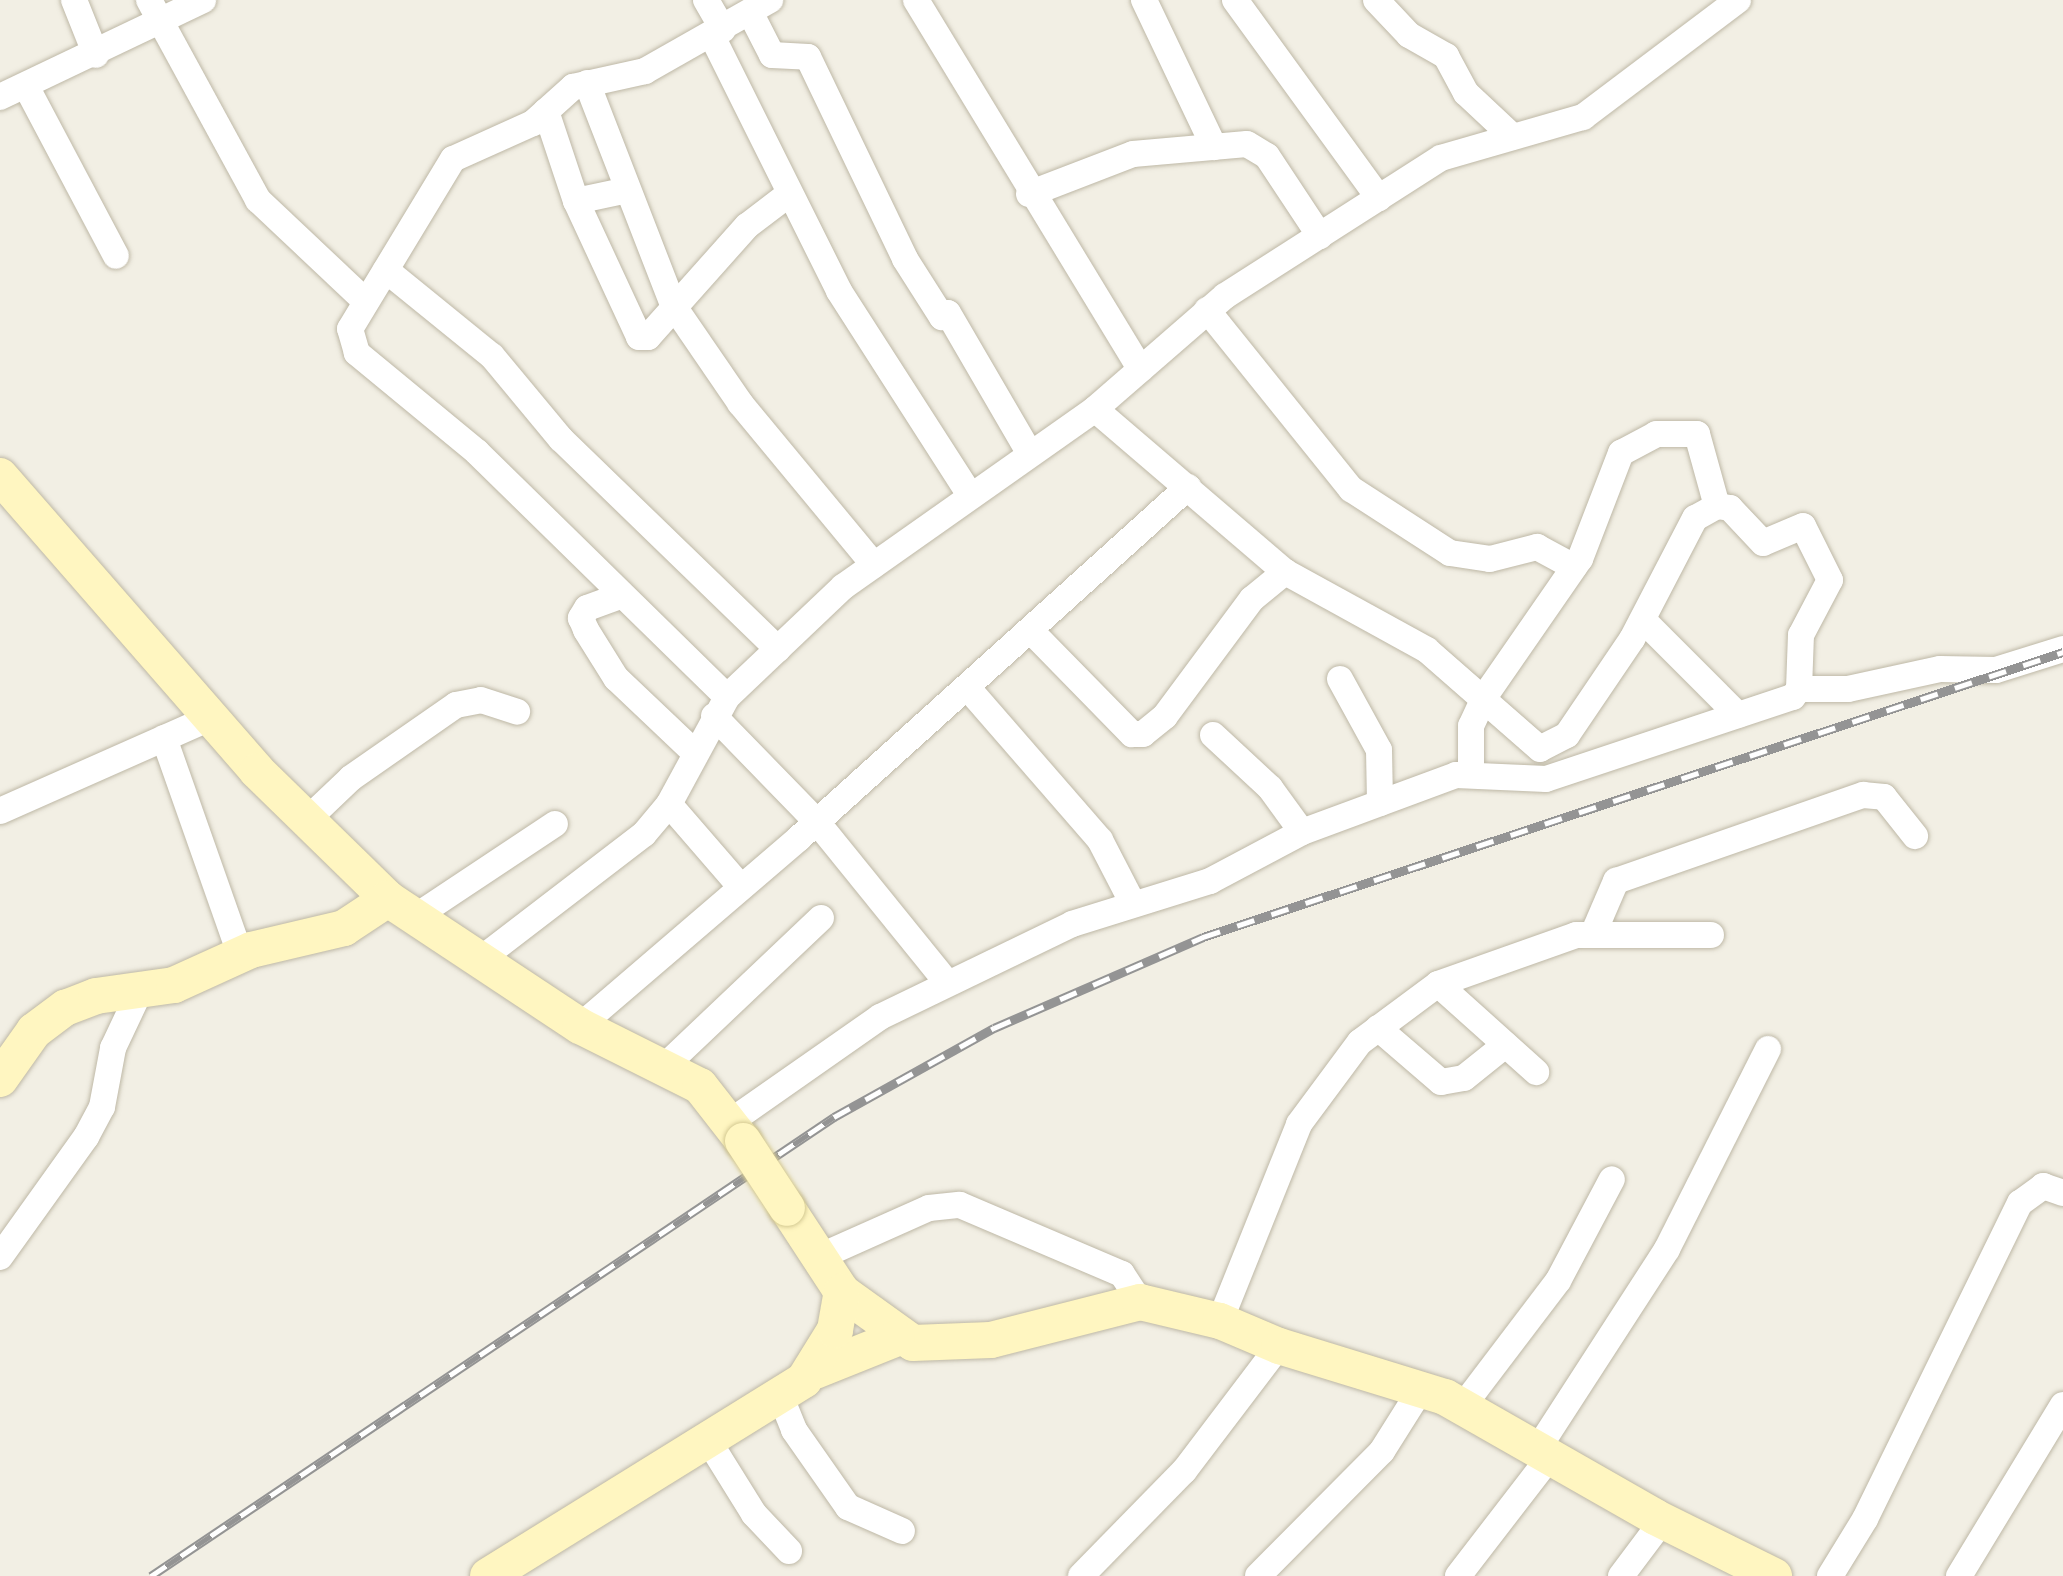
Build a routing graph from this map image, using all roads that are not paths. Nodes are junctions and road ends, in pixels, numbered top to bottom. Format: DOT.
graph roads {
  1 [pos="74,0"];
  2 [pos="149,0"];
  3 [pos="203,0"];
  4 [pos="706,0"];
  5 [pos="916,0"];
  6 [pos="1144,0"];
  7 [pos="1235,0"];
  8 [pos="1376,0"];
  9 [pos="1738,0"];
  10 [pos="760,7"];
  11 [pos="162,24"];
  12 [pos="717,33"];
  13 [pos="96,55"];
  14 [pos="587,83"];
  15 [pos="26,86"];
  16 [pos="0,97"];
  17 [pos="546,111"];
  18 [pos="1513,137"];
  19 [pos="1214,147"];
  20 [pos="628,190"];
  21 [pos="789,194"];
  22 [pos="1029,194"];
  23 [pos="1379,198"];
  24 [pos="576,201"];
  25 [pos="1320,236"];
  26 [pos="116,256"];
  27 [pos="386,270"];
  28 [pos="365,301"];
  29 [pos="673,305"];
  30 [pos="1207,310"];
  31 [pos="1140,369"];
  32 [pos="1095,409"];
  33 [pos="1030,454"];
  34 [pos="0,476"];
  35 [pos="1188,487"];
  36 [pos="970,495"];
  37 [pos="1717,506"];
  38 [pos="874,565"];
  39 [pos="1574,567"];
  40 [pos="1285,572"];
  41 [pos="620,596"];
  42 [pos="1643,620"];
  43 [pos="1030,630"];
  44 [pos="778,649"];
  45 [pos="2063,649"];
  46 [pos="1340,679"];
  47 [pos="967,687"];
  48 [pos="1799,689"];
  49 [pos="1485,696"];
  50 [pos="721,706"];
  51 [pos="517,712"];
  52 [pos="1738,715"];
  53 [pos="212,717"];
  54 [pos="1213,735"];
  55 [pos="164,738"];
  56 [pos="695,753"];
  57 [pos="1471,772"];
  58 [pos="1380,803"];
  59 [pos="669,804"];
  60 [pos="0,811"];
  61 [pos="308,819"];
  62 [pos="817,822"];
  63 [pos="555,824"];
  64 [pos="1302,832"];
  65 [pos="1915,836"];
  66 [pos="741,887"];
  67 [pos="1133,904"];
  68 [pos="402,908"];
  69 [pos="821,918"];
  70 [pos="1594,932"];
  71 [pos="1711,935"];
  72 [pos="240,954"];
  73 [pos="481,959"];
  74 [pos="945,980"];
  75 [pos="1438,984"];
  76 [pos="140,991"];
  77 [pos="580,1026"];
  78 [pos="1378,1028"];
  79 [pos="1505,1045"];
  80 [pos="1768,1049"];
  81 [pos="665,1066"];
  82 [pos="1536,1072"];
  83 [pos="0,1079"];
  84 [pos="737,1131"];
  85 [pos="1612,1179"];
  86 [pos="2063,1193"];
  87 [pos="0,1257"];
  88 [pos="819,1257"];
  89 [pos="842,1292"];
  90 [pos="1140,1302"];
  91 [pos="1220,1321"];
  92 [pos="897,1338"];
  93 [pos="1279,1346"];
  94 [pos="815,1371"];
  95 [pos="1421,1389"];
  96 [pos="780,1395"];
  97 [pos="2063,1405"];
  98 [pos="1463,1406"];
  99 [pos="708,1440"];
  100 [pos="1546,1450"];
  101 [pos="1663,1520"];
  102 [pos="902,1531"];
  103 [pos="789,1551"];
  104 [pos="488,1576"];
  105 [pos="1081,1576"];
  106 [pos="1258,1576"];
  107 [pos="1458,1576"];
  108 [pos="1621,1576"];
  109 [pos="1774,1576"];
  110 [pos="1830,1576"];
  111 [pos="1959,1576"];
  1 -- 13 [label="street"];
  2 -- 11 [label="street"];
  3 -- 11 [label="street"];
  4 -- 12 [label="street"];
  5 -- 22 [label="street"];
  6 -- 19 [label="street"];
  7 -- 23 [label="street"];
  8 -- 18 [label="street"];
  9 -- 18 [label="street"];
  10 -- 12 [label="street"];
  10 -- 33 [label="street"];
  11 -- 13 [label="street"];
  11 -- 28 [label="street"];
  12 -- 14 [label="street"];
  12 -- 21 [label="street"];
  13 -- 15 [label="street"];
  14 -- 17 [label="street"];
  14 -- 20 [label="street"];
  15 -- 16 [label="street"];
  15 -- 26 [label="street"];
  17 -- 24 [label="street"];
  17 -- 27 [label="street"];
  18 -- 23 [label="street"];
  19 -- 22 [label="street"];
  19 -- 25 [label="street"];
  20 -- 24 [label="street"];
  20 -- 29 [label="street"];
  21 -- 29 [label="street"];
  21 -- 36 [label="street"];
  22 -- 31 [label="street"];
  23 -- 25 [label="street"];
  24 -- 29 [label="street"];
  25 -- 30 [label="street"];
  27 -- 28 [label="street"];
  27 -- 44 [label="street"];
  28 -- 41 [label="street"];
  29 -- 38 [label="street"];
  30 -- 31 [label="street"];
  30 -- 39 [label="street"];
  31 -- 32 [label="street"];
  32 -- 33 [label="street"];
  32 -- 35 [label="street"];
  33 -- 36 [label="street"];
  34 -- 53 [label="main road"];
  35 -- 40 [label="street"];
  35 -- 43 [label="street"];
  36 -- 38 [label="street"];
  37 -- 39 [label="street"];
  37 -- 42 [label="street"];
  37 -- 48 [label="street"];
  38 -- 44 [label="street"];
  39 -- 49 [label="street"];
  40 -- 43 [label="street"];
  40 -- 49 [label="street"];
  41 -- 50 [label="street"];
  41 -- 56 [label="street"];
  42 -- 49 [label="street"];
  42 -- 52 [label="street"];
  43 -- 47 [label="street"];
  44 -- 50 [label="street"];
  45 -- 48 [label="street"];
  46 -- 58 [label="street"];
  47 -- 62 [label="street"];
  47 -- 67 [label="street"];
  48 -- 52 [label="street"];
  49 -- 57 [label="street"];
  50 -- 56 [label="street"];
  50 -- 62 [label="street"];
  51 -- 61 [label="street"];
  52 -- 57 [label="street"];
  53 -- 55 [label="street"];
  53 -- 61 [label="main road"];
  54 -- 64 [label="street"];
  55 -- 60 [label="street"];
  55 -- 72 [label="street"];
  56 -- 59 [label="street"];
  57 -- 58 [label="street"];
  58 -- 64 [label="street"];
  59 -- 66 [label="street"];
  59 -- 73 [label="street"];
  61 -- 68 [label="main road"];
  62 -- 66 [label="street"];
  62 -- 74 [label="street"];
  63 -- 68 [label="street"];
  64 -- 67 [label="street"];
  65 -- 70 [label="street"];
  66 -- 77 [label="street"];
  67 -- 74 [label="street"];
  68 -- 72 [label="main road"];
  68 -- 73 [label="main road"];
  69 -- 81 [label="street"];
  70 -- 71 [label="street"];
  70 -- 75 [label="street"];
  72 -- 76 [label="main road"];
  73 -- 77 [label="main road"];
  74 -- 84 [label="street"];
  75 -- 78 [label="street"];
  75 -- 79 [label="street"];
  76 -- 83 [label="main road"];
  76 -- 87 [label="street"];
  77 -- 81 [label="main road"];
  78 -- 79 [label="street"];
  78 -- 91 [label="street"];
  79 -- 82 [label="street"];
  80 -- 100 [label="street"];
  81 -- 84 [label="main road"];
  84 -- 88 [label="main road, bridge"];
  85 -- 98 [label="street"];
  86 -- 110 [label="street"];
  88 -- 89 [label="main road"];
  88 -- 90 [label="street"];
  89 -- 92 [label="main road"];
  89 -- 94 [label="main road"];
  90 -- 91 [label="main road"];
  90 -- 92 [label="main road"];
  91 -- 93 [label="main road"];
  92 -- 94 [label="main road"];
  93 -- 95 [label="main road"];
  93 -- 105 [label="street"];
  94 -- 96 [label="main road"];
  95 -- 98 [label="main road"];
  95 -- 106 [label="street"];
  96 -- 99 [label="main road"];
  96 -- 102 [label="street"];
  97 -- 111 [label="street"];
  98 -- 100 [label="main road"];
  99 -- 103 [label="street"];
  99 -- 104 [label="main road"];
  100 -- 101 [label="main road"];
  100 -- 107 [label="street"];
  101 -- 108 [label="street"];
  101 -- 109 [label="main road"];
}
